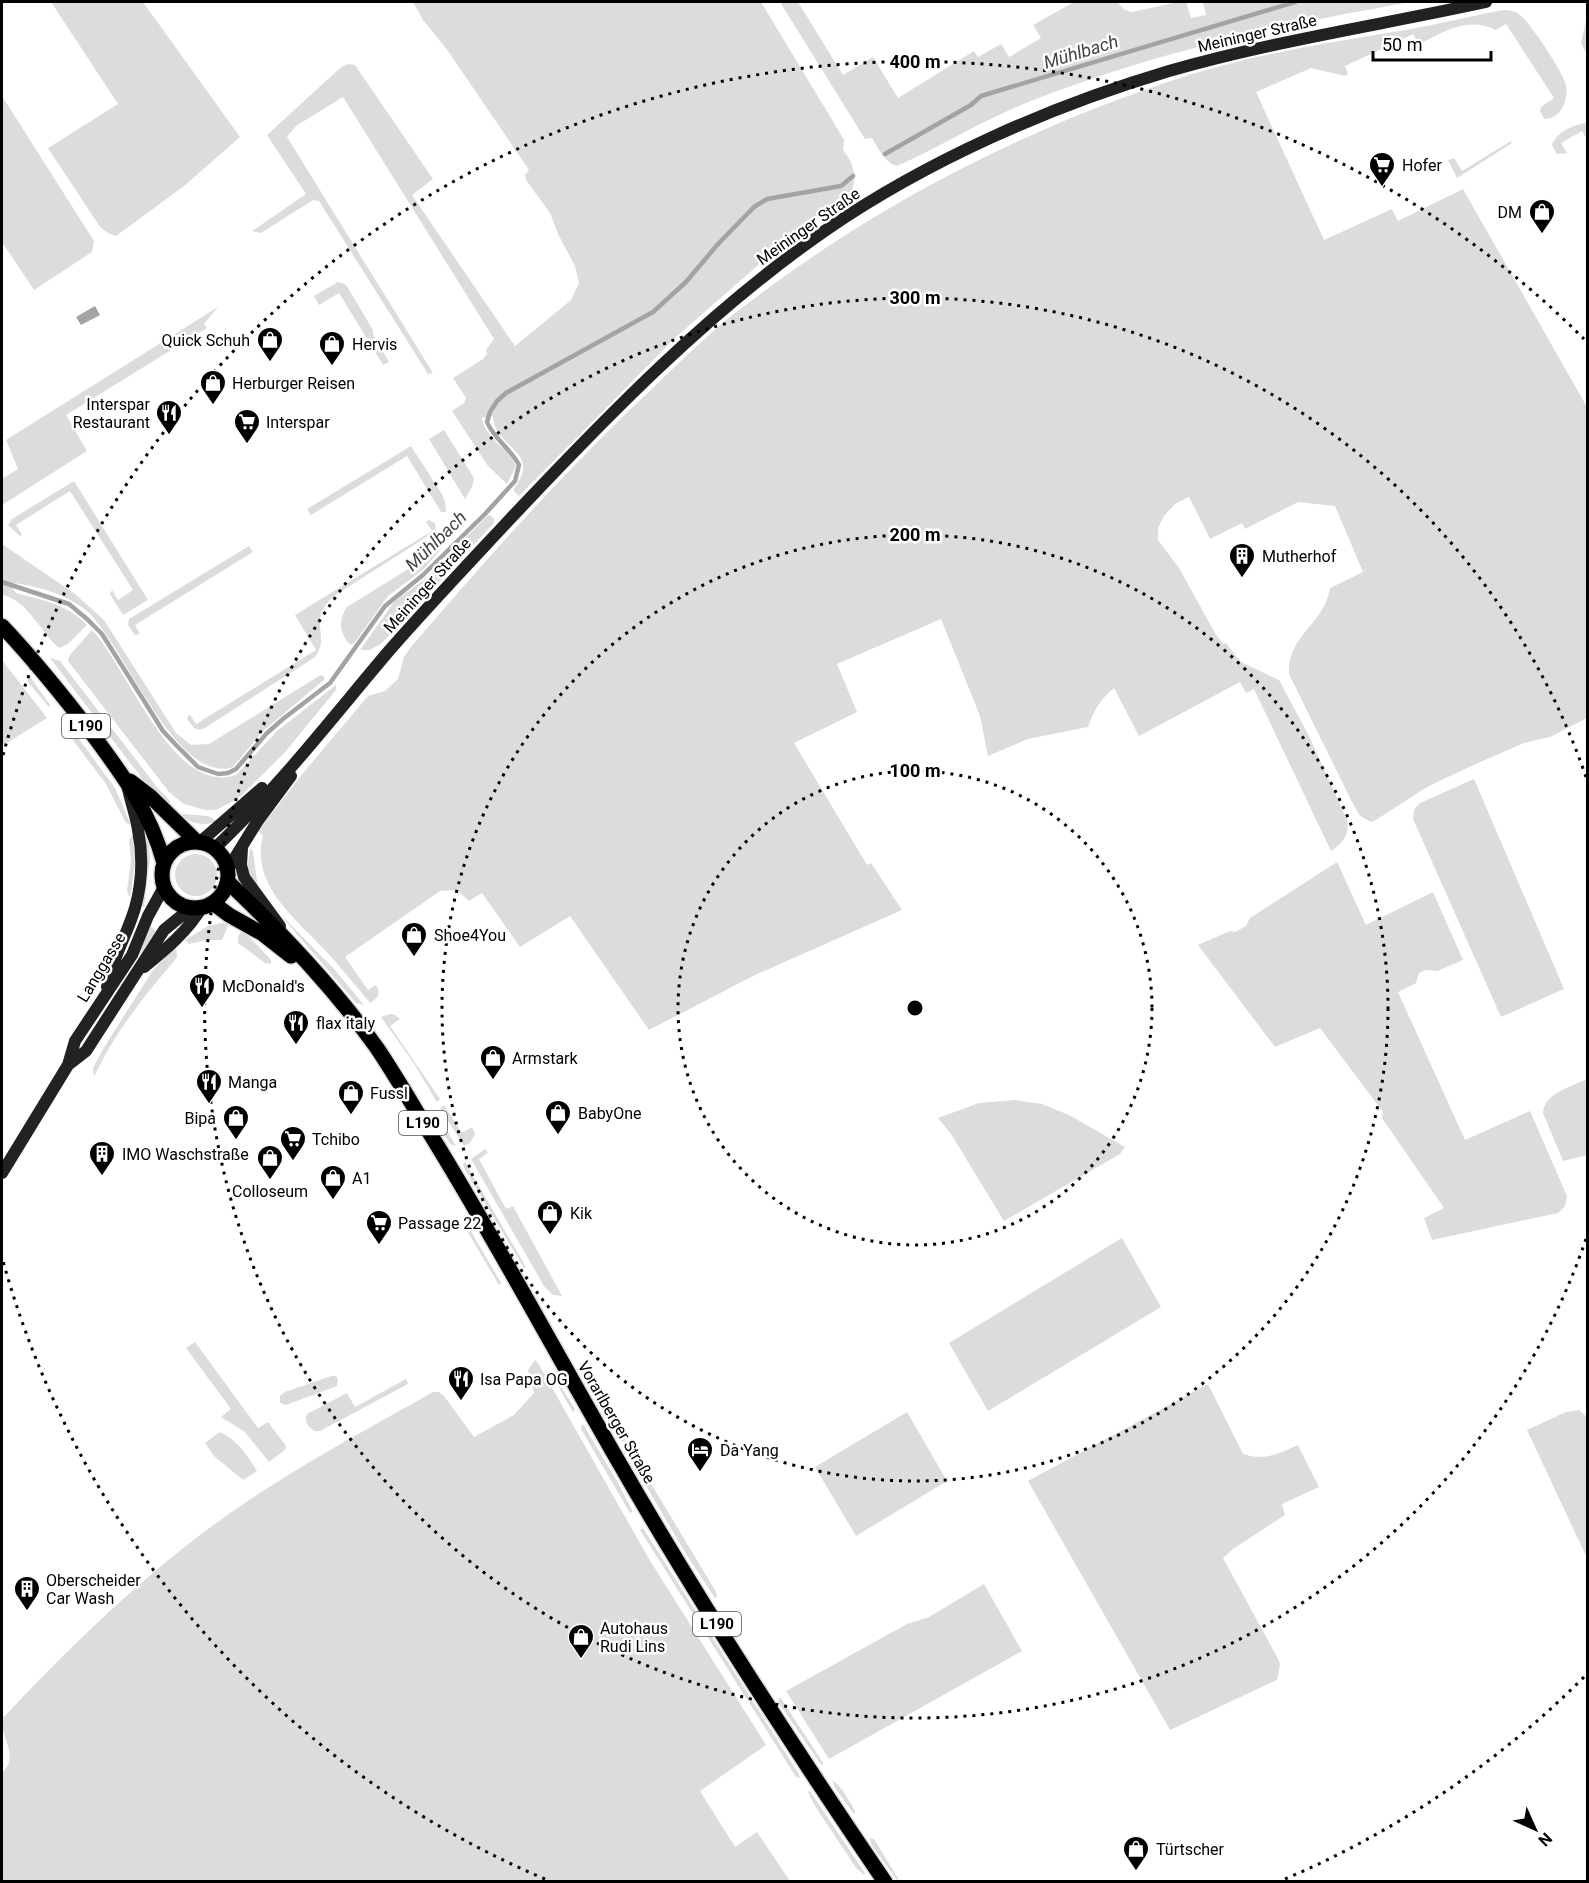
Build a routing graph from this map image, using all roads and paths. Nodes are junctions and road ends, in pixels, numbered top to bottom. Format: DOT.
graph roads {
  1 [pos="1486,2"];
  2 [pos="2,626"];
  3 [pos="312,744"];
  4 [pos="292,765"];
  5 [pos="125,779"];
  6 [pos="198,842"];
  7 [pos="242,847"];
  8 [pos="215,848"];
  9 [pos="164,863"];
  10 [pos="228,876"];
  11 [pos="164,887"];
  12 [pos="202,906"];
  13 [pos="289,942"];
  14 [pos="322,980"];
  15 [pos="105,995"];
  16 [pos="68,1065"];
  17 [pos="2,1173"];
  18 [pos="885,1881"];
  1 -- 3 [label="main road, Meininger Straße"];
  2 -- 5 [label="main road, L190"];
  3 -- 4 [label="main road, Meininger Straße"];
  3 -- 7 [label="main road, Meininger Straße"];
  4 -- 6 [label="main road, Meininger Straße"];
  4 -- 8 [label="main road, Meininger Straße"];
  5 -- 6 [label="main road, L190"];
  5 -- 9 [label="main road, L190"];
  5 -- 15 [label="main road"];
  6 -- 8 [label="main road, L190"];
  6 -- 9 [label="main road"];
  7 -- 10 [label="main road, Meininger Straße"];
  7 -- 13 [label="main road"];
  8 -- 10 [label="main road, Vorarlberger Straße / L190"];
  9 -- 11 [label="main road, L190"];
  10 -- 12 [label="main road"];
  10 -- 13 [label="main road, Vorarlberger Straße / L190"];
  11 -- 12 [label="main road, Vorarlberger Straße / L190"];
  11 -- 15 [label="main road, Langgasse"];
  12 -- 14 [label="main road, Vorarlberger Straße / L190"];
  12 -- 16 [label="main road, Langgasse"];
  13 -- 14 [label="main road, Vorarlberger Straße / L190"];
  14 -- 18 [label="main road, Vorarlberger Straße / L190"];
  15 -- 16 [label="main road, Langgasse"];
  16 -- 17 [label="main road, Langgasse"];
}
